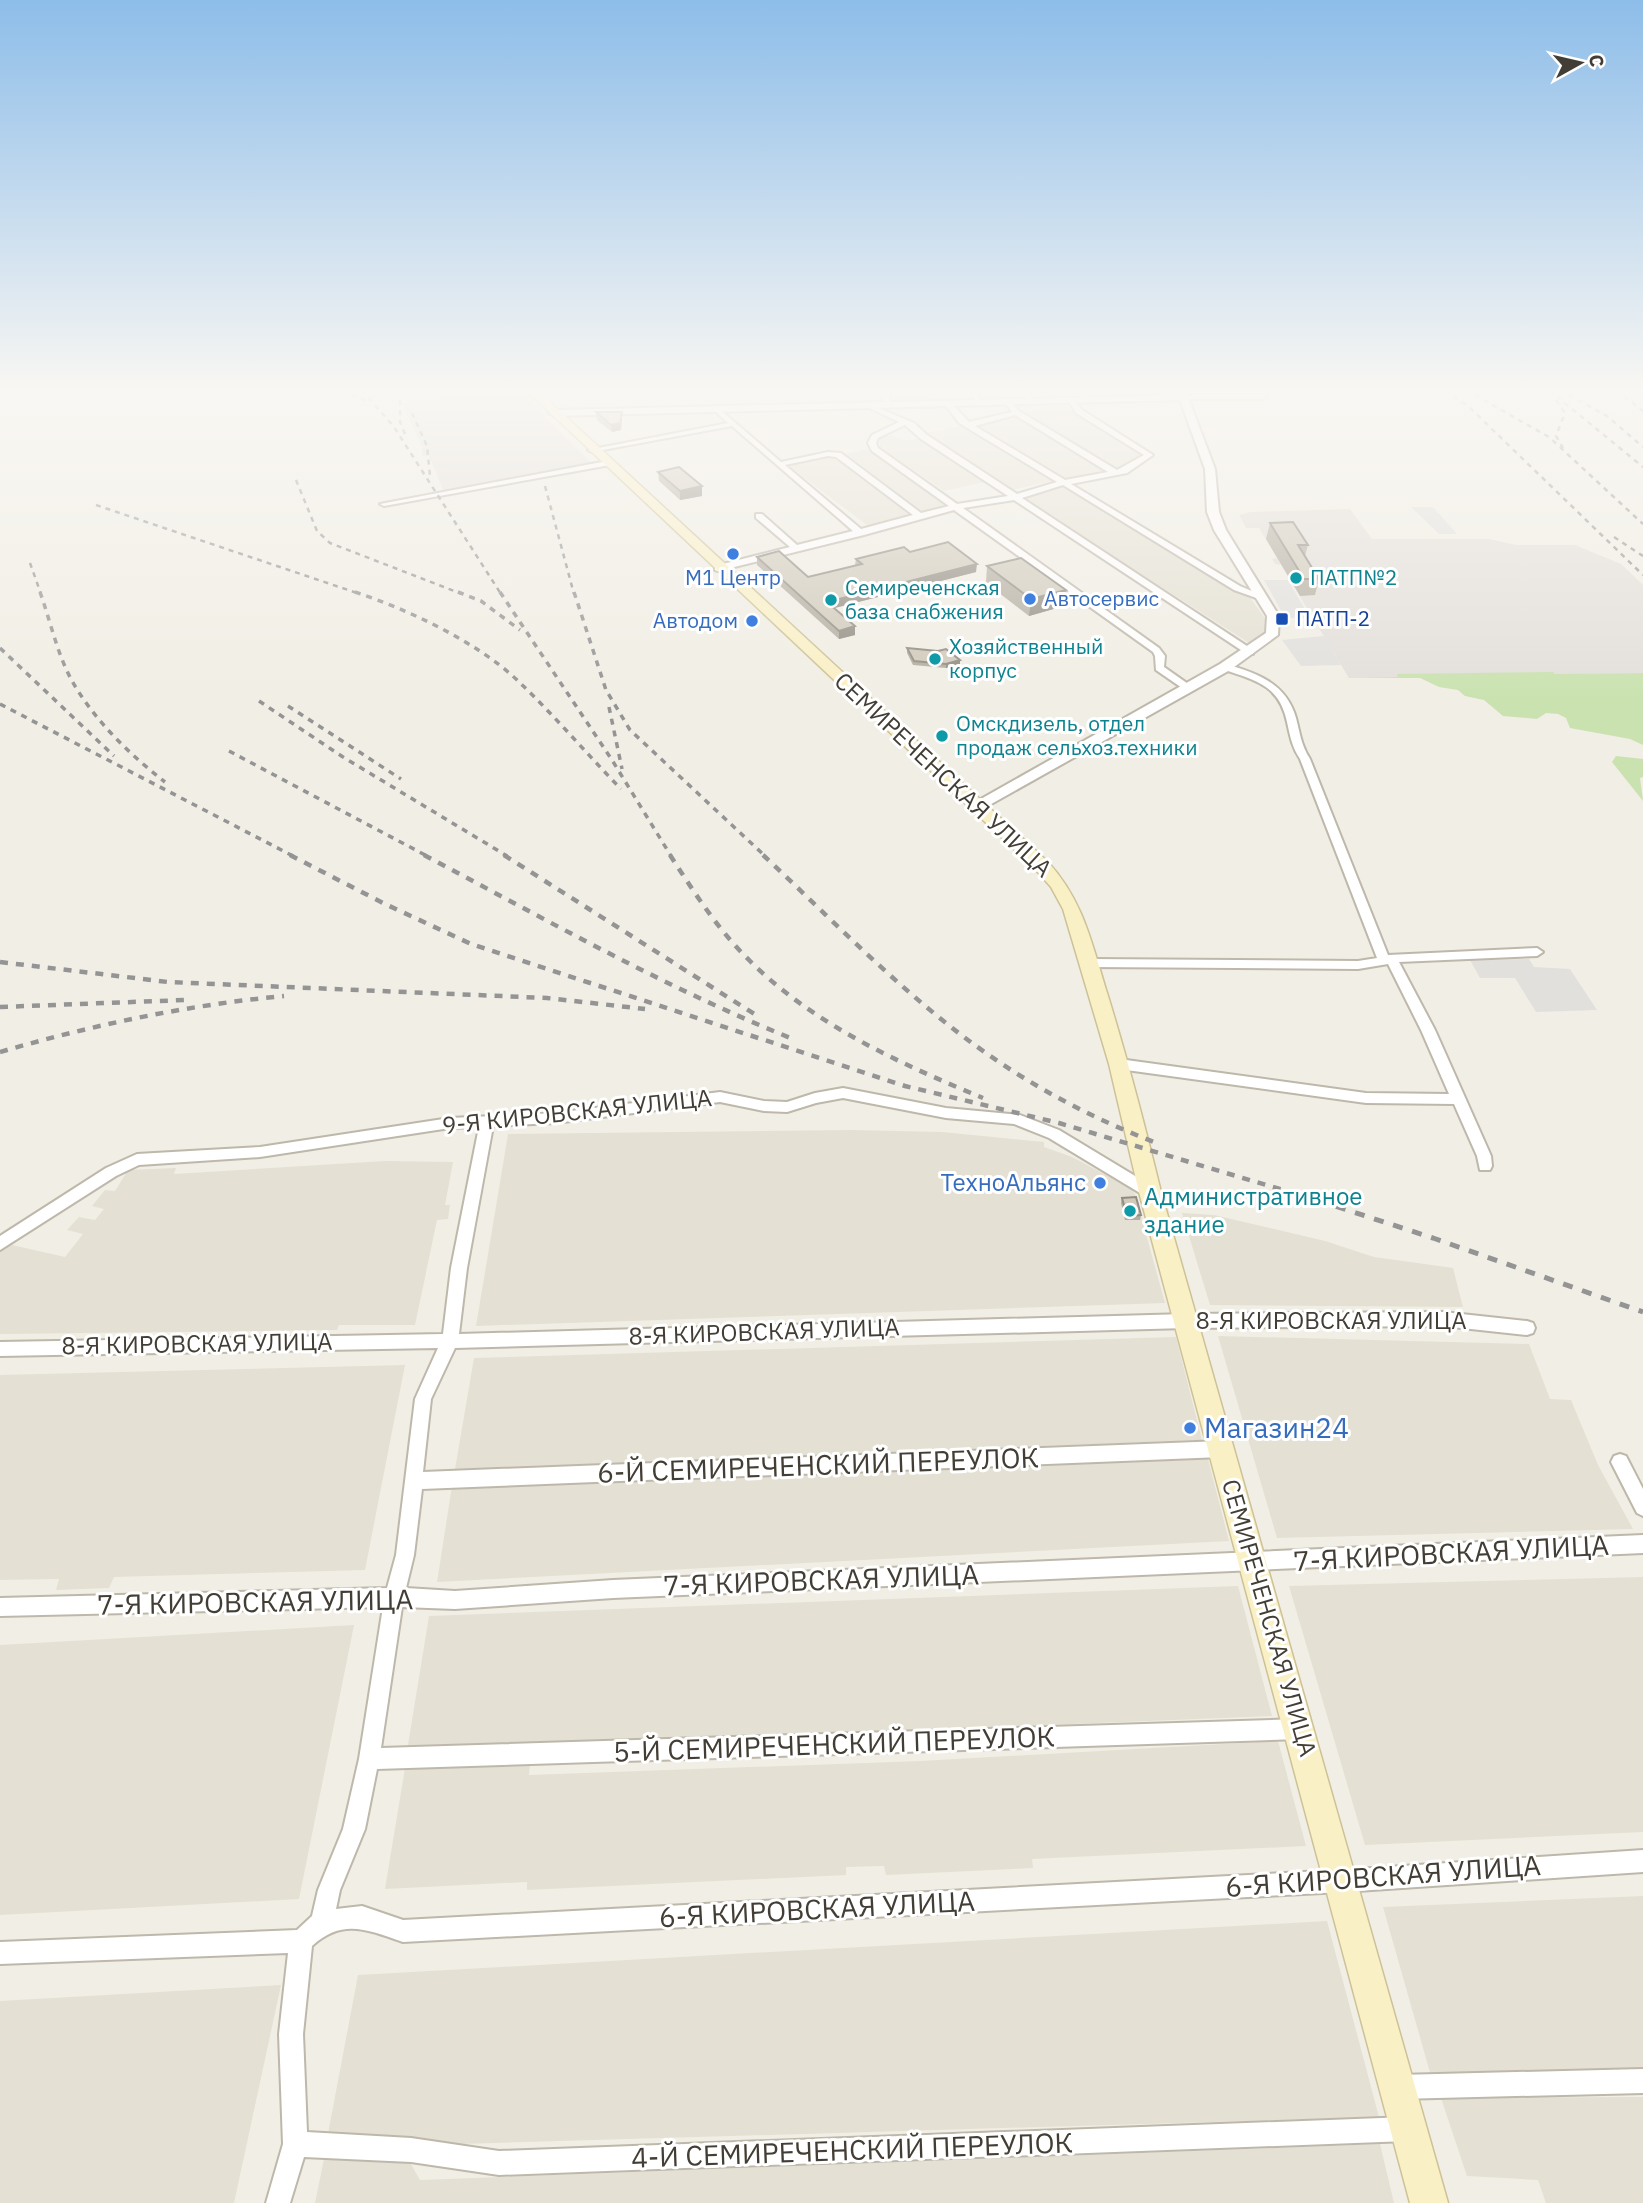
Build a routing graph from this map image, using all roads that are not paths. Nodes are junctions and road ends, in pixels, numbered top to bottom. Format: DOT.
graph roads {
  1 [pos="435,493"];
  2 [pos="638,493"];
  3 [pos="814,493"];
  4 [pos="889,493"];
  5 [pos="935,493"];
  6 [pos="1009,493"];
  7 [pos="1037,493"];
  8 [pos="1079,493"];
  9 [pos="1212,493"];
  10 [pos="1012,495"];
  11 [pos="384,504"];
  12 [pos="955,507"];
  13 [pos="759,516"];
  14 [pos="921,517"];
  15 [pos="861,533"];
  16 [pos="797,549"];
  17 [pos="719,568"];
  18 [pos="1262,597"];
  19 [pos="1250,652"];
  20 [pos="1225,667"];
  21 [pos="1188,688"];
  22 [pos="977,807"];
  23 [pos="1537,952"];
  24 [pos="1387,959"];
  25 [pos="1090,963"];
  26 [pos="1119,1064"];
  27 [pos="1459,1099"];
  28 [pos="487,1122"];
  29 [pos="1485,1166"];
  30 [pos="1150,1192"];
  31 [pos="0,1244"];
  32 [pos="1186,1321"];
  33 [pos="1527,1328"];
  34 [pos="450,1341"];
  35 [pos="0,1349"];
  36 [pos="1222,1449"];
  37 [pos="1620,1462"];
  38 [pos="413,1481"];
  39 [pos="1643,1507"];
  40 [pos="1643,1544"];
  41 [pos="1253,1562"];
  42 [pos="394,1597"];
  43 [pos="0,1607"];
  44 [pos="1300,1729"];
  45 [pos="369,1759"];
  46 [pos="1643,1861"];
  47 [pos="1342,1881"];
  48 [pos="321,1922"];
  49 [pos="301,1941"];
  50 [pos="0,1953"];
  51 [pos="1643,2081"];
  52 [pos="1398,2087"];
  53 [pos="1410,2129"];
  54 [pos="295,2144"];
  55 [pos="278,2203"];
  56 [pos="1429,2203"];
  1 -- 11 [label="street"];
  2 -- 17 [label="main road, СЕМИРЕЧЕНСКАЯ УЛИЦА"];
  3 -- 15 [label="street"];
  4 -- 14 [label="street"];
  5 -- 12 [label="street"];
  6 -- 10 [label="street"];
  7 -- 10 [label="street"];
  8 -- 18 [label="street"];
  9 -- 18 [label="street"];
  10 -- 12 [label="street"];
  10 -- 19 [label="street"];
  12 -- 14 [label="street"];
  12 -- 21 [label="street"];
  13 -- 16 [label="street"];
  14 -- 15 [label="street"];
  15 -- 16 [label="street"];
  16 -- 17 [label="street"];
  17 -- 22 [label="main road, СЕМИРЕЧЕНСКАЯ УЛИЦА"];
  18 -- 19 [label="street"];
  19 -- 20 [label="street"];
  20 -- 21 [label="street"];
  20 -- 24 [label="street"];
  21 -- 22 [label="street"];
  22 -- 25 [label="main road, СЕМИРЕЧЕНСКАЯ УЛИЦА"];
  23 -- 24 [label="street"];
  24 -- 25 [label="street"];
  24 -- 27 [label="street"];
  25 -- 26 [label="main road, СЕМИРЕЧЕНСКАЯ УЛИЦА"];
  26 -- 27 [label="street"];
  26 -- 30 [label="main road, СЕМИРЕЧЕНСКАЯ УЛИЦА"];
  27 -- 29 [label="street"];
  28 -- 30 [label="street, 9-Я КИРОВСКАЯ УЛИЦА"];
  28 -- 31 [label="street, 9-Я КИРОВСКАЯ УЛИЦА"];
  28 -- 34 [label="street"];
  30 -- 32 [label="main road, СЕМИРЕЧЕНСКАЯ УЛИЦА"];
  32 -- 33 [label="street, 8-Я КИРОВСКАЯ УЛИЦА"];
  32 -- 34 [label="street, 8-Я КИРОВСКАЯ УЛИЦА"];
  32 -- 36 [label="main road, СЕМИРЕЧЕНСКАЯ УЛИЦА"];
  34 -- 35 [label="street, 8-Я КИРОВСКАЯ УЛИЦА"];
  34 -- 38 [label="street"];
  36 -- 38 [label="street, 6-Й СЕМИРЕЧЕНСКИЙ ПЕРЕУЛОК"];
  36 -- 41 [label="main road, СЕМИРЕЧЕНСКАЯ УЛИЦА"];
  37 -- 39 [label="street"];
  38 -- 42 [label="street"];
  40 -- 41 [label="street, 7-Я КИРОВСКАЯ УЛИЦА"];
  41 -- 42 [label="street, 7-Я КИРОВСКАЯ УЛИЦА"];
  41 -- 44 [label="main road, СЕМИРЕЧЕНСКАЯ УЛИЦА"];
  42 -- 43 [label="street, 7-Я КИРОВСКАЯ УЛИЦА"];
  42 -- 45 [label="street"];
  44 -- 45 [label="street, 5-Й СЕМИРЕЧЕНСКИЙ ПЕРЕУЛОК"];
  44 -- 47 [label="main road, СЕМИРЕЧЕНСКАЯ УЛИЦА"];
  45 -- 48 [label="street"];
  46 -- 47 [label="street, 6-Я КИРОВСКАЯ УЛИЦА"];
  47 -- 48 [label="street, 6-Я КИРОВСКАЯ УЛИЦА"];
  47 -- 52 [label="main road, СЕМИРЕЧЕНСКАЯ УЛИЦА"];
  48 -- 49 [label="street"];
  49 -- 50 [label="street"];
  49 -- 54 [label="street"];
  51 -- 52 [label="street"];
  52 -- 53 [label="main road, СЕМИРЕЧЕНСКАЯ УЛИЦА"];
  53 -- 54 [label="street, 4-Й СЕМИРЕЧЕНСКИЙ ПЕРЕУЛОК"];
  53 -- 56 [label="main road, СЕМИРЕЧЕНСКАЯ УЛИЦА"];
  54 -- 55 [label="street"];
}
